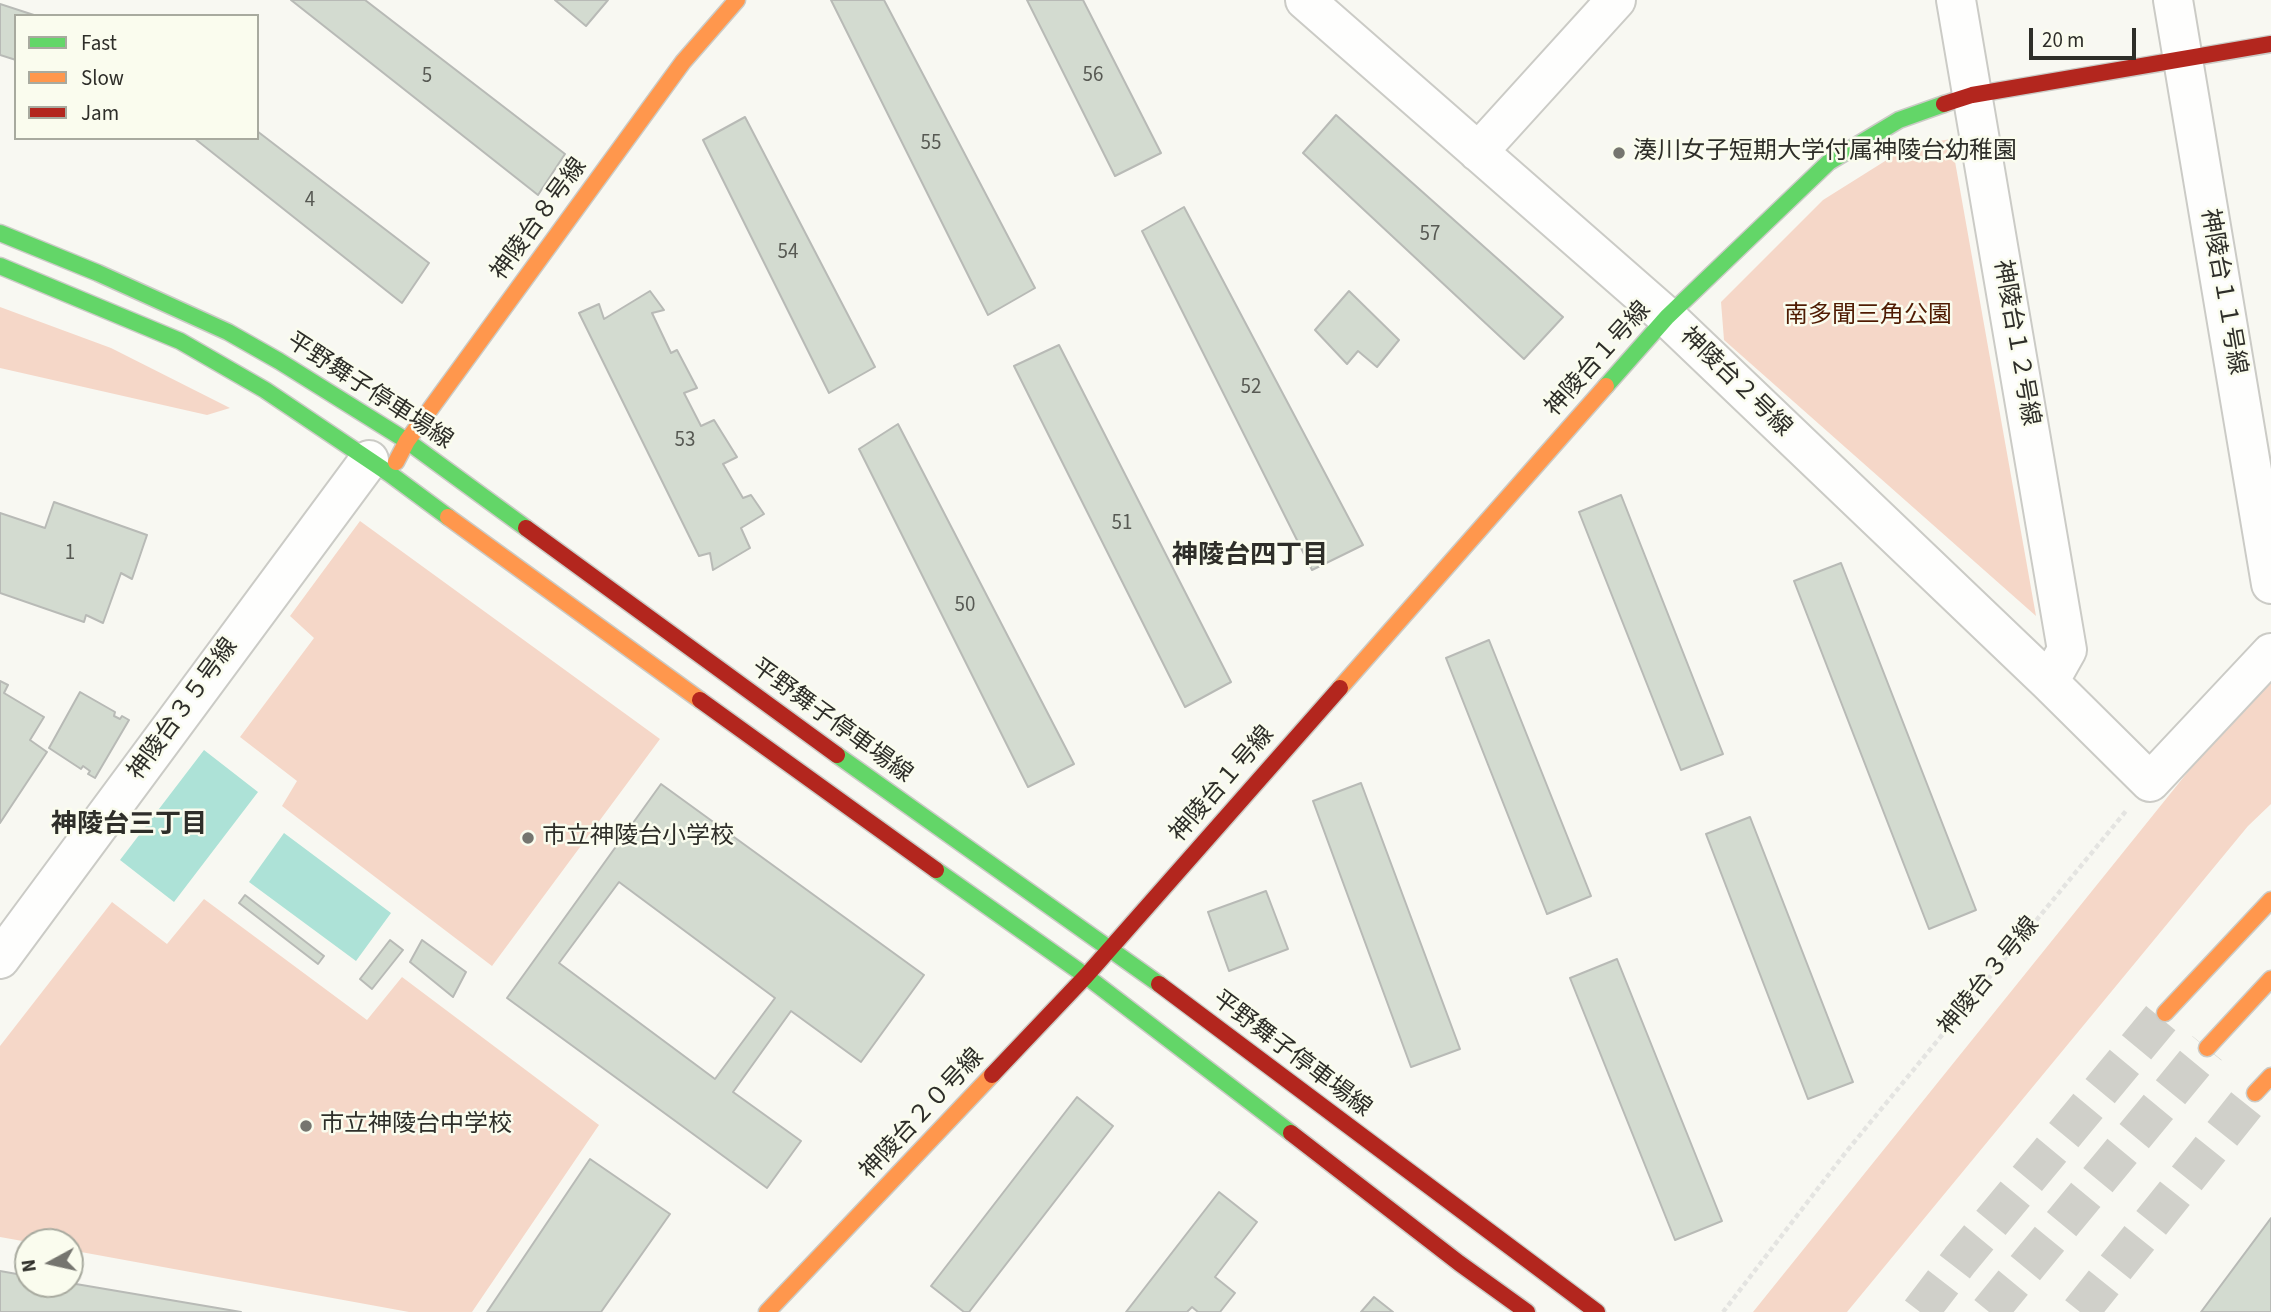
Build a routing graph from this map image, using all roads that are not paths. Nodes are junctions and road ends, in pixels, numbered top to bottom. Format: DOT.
graph roads {
  1 [pos="737,0"];
  2 [pos="1616,0"];
  3 [pos="1956,0"];
  4 [pos="2173,0"];
  5 [pos="1316,3"];
  6 [pos="2271,44"];
  7 [pos="2183,59"];
  8 [pos="1972,95"];
  9 [pos="1478,152"];
  10 [pos="0,233"];
  11 [pos="0,266"];
  12 [pos="1667,317"];
  13 [pos="407,441"];
  14 [pos="379,467"];
  15 [pos="2271,584"];
  16 [pos="2271,653"];
  17 [pos="2049,682"];
  18 [pos="2271,900"];
  19 [pos="1110,948"];
  20 [pos="0,959"];
  21 [pos="1086,976"];
  22 [pos="2271,979"];
  23 [pos="2165,1013"];
  24 [pos="2207,1048"];
  25 [pos="2271,1076"];
  26 [pos="2255,1093"];
  27 [pos="767,1312"];
  28 [pos="1527,1312"];
  29 [pos="1597,1312"];
  1 -- 13 [label="main road, 神陵台８号線"];
  2 -- 9 [label="street"];
  3 -- 8 [label="street, 神陵台１２号線"];
  4 -- 7 [label="street, 神陵台１１号線"];
  5 -- 9 [label="street, 神陵台２号線"];
  6 -- 7 [label="main road, 神陵台１号線"];
  7 -- 8 [label="main road, 神陵台１号線"];
  7 -- 15 [label="street, 神陵台１１号線"];
  8 -- 12 [label="main road, 神陵台１号線"];
  8 -- 17 [label="street, 神陵台１２号線"];
  9 -- 12 [label="street, 神陵台２号線"];
  10 -- 13 [label="main road, 平野舞子停車場線"];
  11 -- 14 [label="main road"];
  12 -- 17 [label="street, 神陵台２号線"];
  12 -- 19 [label="main road, 神陵台１号線"];
  13 -- 14 [label="main road, 神陵台８号線"];
  13 -- 19 [label="main road, 平野舞子停車場線"];
  14 -- 20 [label="street, 神陵台３５号線"];
  14 -- 21 [label="main road"];
  16 -- 17 [label="street, 神陵台２号線"];
  18 -- 23 [label="main road"];
  19 -- 21 [label="main road, 神陵台２０号線"];
  19 -- 29 [label="main road, 平野舞子停車場線"];
  21 -- 27 [label="main road, 神陵台２０号線"];
  21 -- 28 [label="main road"];
  22 -- 24 [label="main road"];
  25 -- 26 [label="main road"];
}
